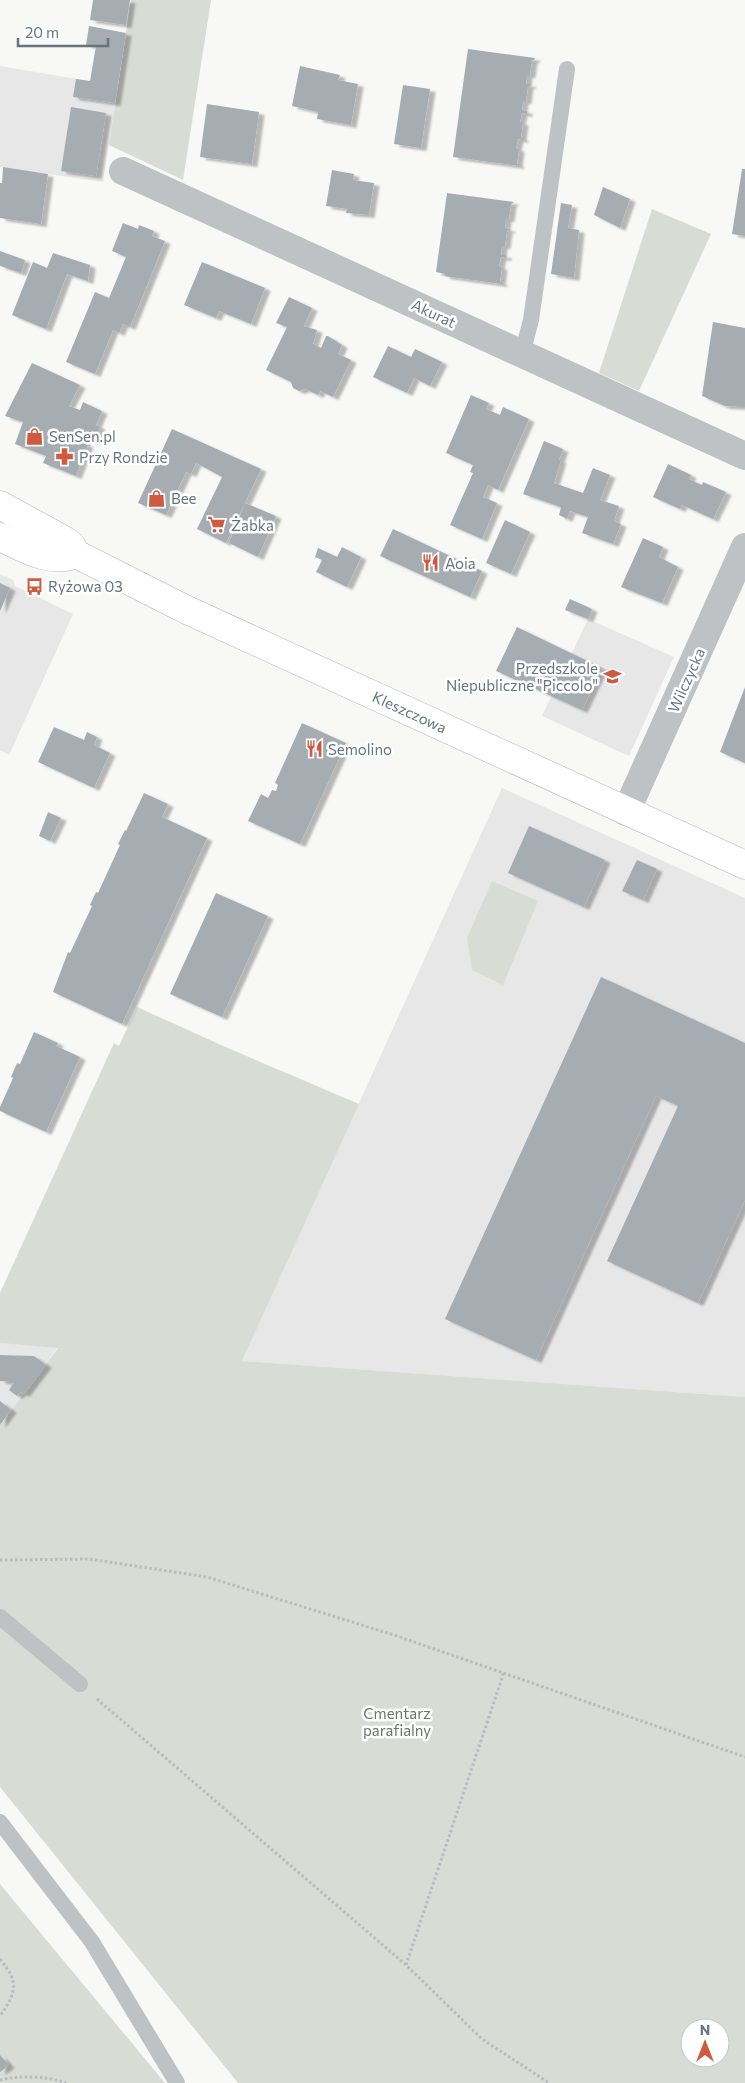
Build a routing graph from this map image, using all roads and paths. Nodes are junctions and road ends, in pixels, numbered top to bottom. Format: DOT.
graph roads {
  1 [pos="567,69"];
  2 [pos="123,171"];
  3 [pos="522,354"];
  4 [pos="745,456"];
  5 [pos="0,505"];
  6 [pos="0,537"];
  7 [pos="745,547"];
  8 [pos="76,554"];
  9 [pos="626,812"];
  10 [pos="745,866"];
  11 [pos="0,1560"];
  12 [pos="0,1617"];
  13 [pos="504,1672"];
  14 [pos="80,1684"];
  15 [pos="745,1757"];
  16 [pos="0,1822"];
  17 [pos="0,1959"];
  18 [pos="406,1965"];
  19 [pos="0,2016"];
  20 [pos="0,2080"];
  21 [pos="66,2083"];
  22 [pos="177,2083"];
  23 [pos="550,2083"];
  1 -- 3 [label="lane"];
  2 -- 3 [label="street, Akurat"];
  3 -- 4 [label="street, Akurat"];
  5 -- 8 [label="main road, Kleszczowa"];
  6 -- 8 [label="main road"];
  7 -- 9 [label="street, Wilczycka"];
  8 -- 9 [label="main road, Kleszczowa"];
  9 -- 10 [label="main road, Kleszczowa"];
  11 -- 13 [label="path"];
  12 -- 14 [label="lane"];
  13 -- 15 [label="path"];
  13 -- 18 [label="path"];
  14 -- 18 [label="path"];
  16 -- 22 [label="lane"];
  17 -- 19 [label="path"];
  18 -- 23 [label="path"];
  20 -- 21 [label="path"];
}
